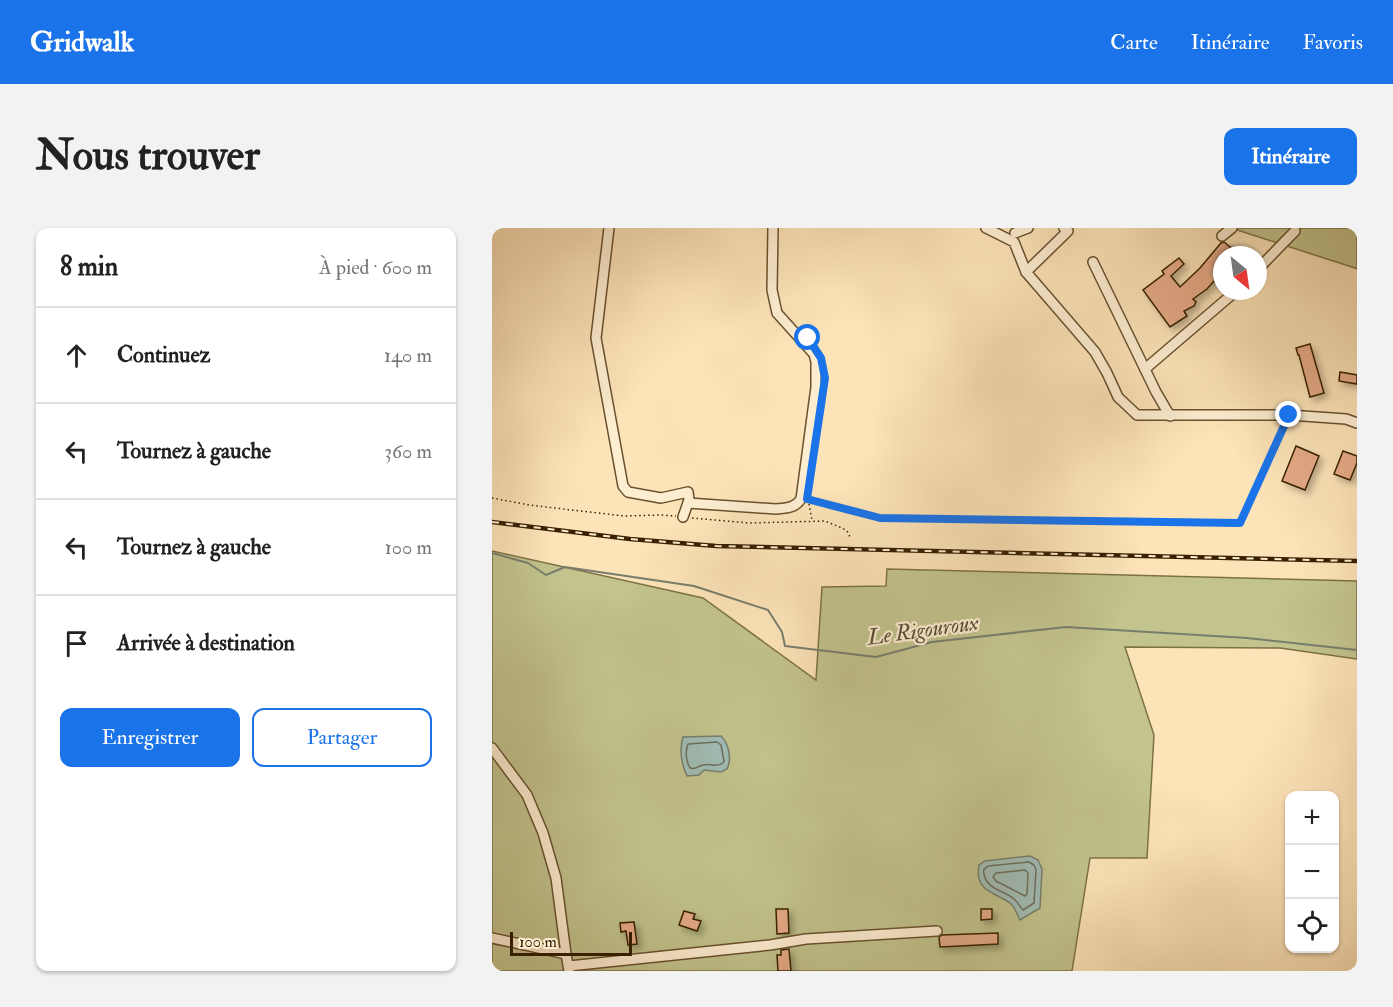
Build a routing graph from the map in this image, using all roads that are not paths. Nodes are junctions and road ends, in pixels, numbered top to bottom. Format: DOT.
graph roads {
  1 [pos="609,228"];
  2 [pos="773,228"];
  3 [pos="986,228"];
  4 [pos="1028,228"];
  5 [pos="1064,228"];
  6 [pos="1232,228"];
  7 [pos="1295,231"];
  8 [pos="1014,234"];
  9 [pos="1222,236"];
  10 [pos="1267,260"];
  11 [pos="1093,262"];
  12 [pos="1026,272"];
  13 [pos="1226,300"];
  14 [pos="1145,369"];
  15 [pos="1170,416"];
  16 [pos="1357,423"];
  17 [pos="688,503"];
  18 [pos="683,517"];
  19 [pos="492,748"];
  20 [pos="938,931"];
  21 [pos="492,938"];
  22 [pos="566,954"];
  23 [pos="569,969"];
  1 -- 17 [label="street"];
  2 -- 17 [label="street"];
  3 -- 8 [label="street"];
  4 -- 8 [label="street"];
  5 -- 12 [label="street"];
  6 -- 9 [label="street"];
  7 -- 10 [label="street"];
  8 -- 12 [label="street"];
  11 -- 14 [label="street"];
  12 -- 15 [label="street"];
  13 -- 14 [label="street"];
  14 -- 15 [label="street"];
  15 -- 16 [label="street"];
  17 -- 18 [label="street"];
  19 -- 22 [label="street"];
  20 -- 23 [label="street"];
  21 -- 22 [label="street"];
  22 -- 23 [label="street"];
}
